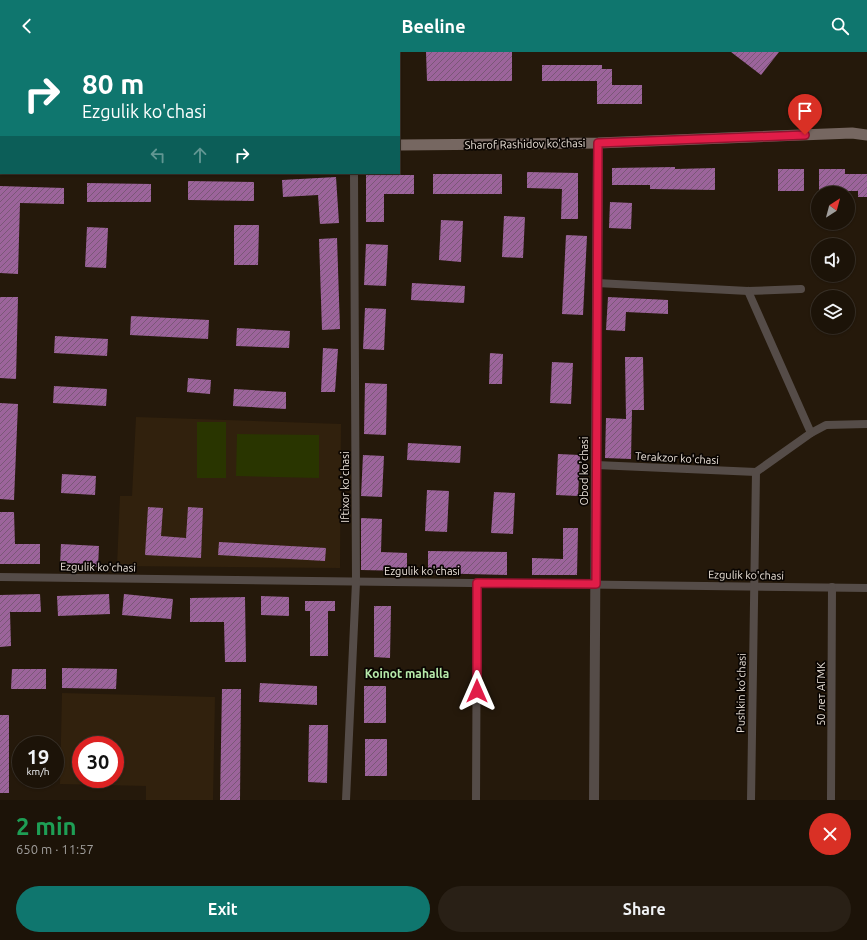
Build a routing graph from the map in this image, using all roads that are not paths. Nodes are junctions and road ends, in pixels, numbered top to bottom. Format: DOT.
graph roads {
  1 [pos="867,128"];
  2 [pos="852,133"];
  3 [pos="867,135"];
  4 [pos="598,143"];
  5 [pos="400,145"];
  6 [pos="354,174"];
  7 [pos="597,283"];
  8 [pos="801,289"];
  9 [pos="748,290"];
  10 [pos="867,424"];
  11 [pos="811,433"];
  12 [pos="596,465"];
  13 [pos="756,472"];
  14 [pos="0,577"];
  15 [pos="356,582"];
  16 [pos="477,583"];
  17 [pos="596,584"];
  18 [pos="754,586"];
  19 [pos="832,587"];
  20 [pos="867,588"];
  21 [pos="346,800"];
  22 [pos="476,800"];
  23 [pos="594,800"];
  24 [pos="751,800"];
  25 [pos="832,800"];
  1 -- 2 [label="main road"];
  2 -- 3 [label="main road, Sharof Rashidov ko'chasi"];
  2 -- 4 [label="main road, Sharof Rashidov ko'chasi"];
  4 -- 5 [label="main road, Sharof Rashidov ko'chasi"];
  4 -- 7 [label="street, Obod ko'chasi"];
  6 -- 15 [label="street, Iftixor ko'chasi"];
  7 -- 9 [label="street"];
  7 -- 12 [label="street, Obod ko'chasi"];
  8 -- 9 [label="street"];
  9 -- 11 [label="street"];
  10 -- 11 [label="street"];
  11 -- 13 [label="street"];
  12 -- 13 [label="street, Terakzor ko'chasi"];
  12 -- 17 [label="street, Obod ko'chasi"];
  13 -- 18 [label="street"];
  14 -- 15 [label="street, Ezgulik ko'chasi"];
  15 -- 16 [label="street, Ezgulik ko'chasi"];
  15 -- 21 [label="street, Iftixor ko'chasi"];
  16 -- 17 [label="street, Ezgulik ko'chasi"];
  16 -- 22 [label="street"];
  17 -- 18 [label="street, Ezgulik ko'chasi"];
  17 -- 23 [label="street, Obod ko'chasi"];
  18 -- 19 [label="street, Ezgulik ko'chasi"];
  18 -- 24 [label="street, Pushkin ko'chasi"];
  19 -- 20 [label="street, Ezgulik ko'chasi"];
  19 -- 25 [label="street, 50 лет АГМК"];
}
